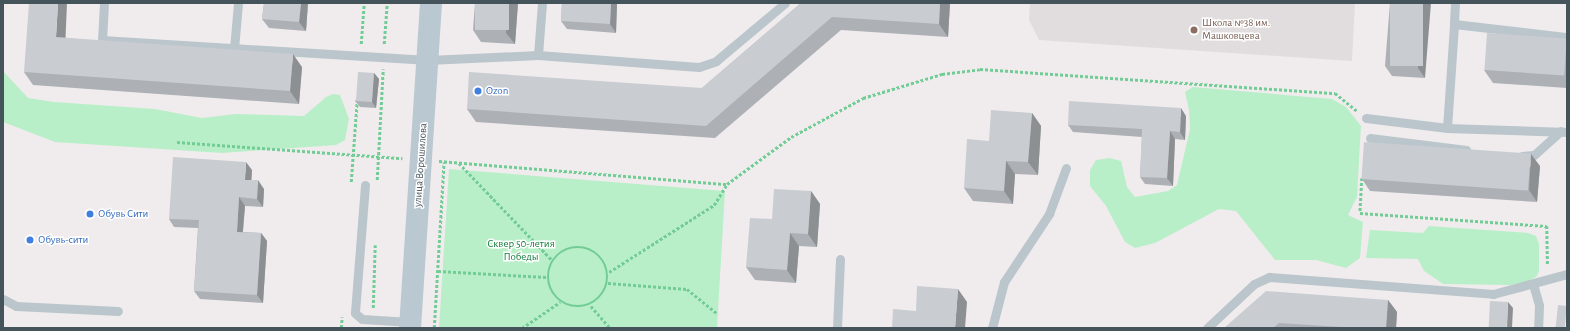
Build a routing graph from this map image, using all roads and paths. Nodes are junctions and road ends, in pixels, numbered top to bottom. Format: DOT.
graph roads {
  1 [pos="104,3"];
  2 [pos="238,3"];
  3 [pos="364,3"];
  4 [pos="387,3"];
  5 [pos="432,3"];
  6 [pos="542,3"];
  7 [pos="785,3"];
  8 [pos="1455,3"];
  9 [pos="1454,24"];
  10 [pos="1567,37"];
  11 [pos="234,49"];
  12 [pos="538,55"];
  13 [pos="360,56"];
  14 [pos="384,58"];
  15 [pos="428,60"];
  16 [pos="357,94"];
  17 [pos="1366,118"];
  18 [pos="1447,128"];
  19 [pos="1564,132"];
  20 [pos="1370,138"];
  21 [pos="177,142"];
  22 [pos="1475,151"];
  23 [pos="353,155"];
  24 [pos="1513,155"];
  25 [pos="378,156"];
  26 [pos="421,160"];
  27 [pos="444,162"];
  28 [pos="459,163"];
  29 [pos="1066,168"];
  30 [pos="1362,175"];
  31 [pos="727,184"];
  32 [pos="365,185"];
  33 [pos="351,187"];
  34 [pos="377,187"];
  35 [pos="375,242"];
  36 [pos="840,259"];
  37 [pos="552,260"];
  38 [pos="438,271"];
  39 [pos="609,272"];
  40 [pos="1567,274"];
  41 [pos="547,276"];
  42 [pos="1549,278"];
  43 [pos="608,283"];
  44 [pos="1533,284"];
  45 [pos="3,299"];
  46 [pos="560,302"];
  47 [pos="591,306"];
  48 [pos="118,311"];
  49 [pos="342,312"];
  50 [pos="718,314"];
  51 [pos="373,319"];
  52 [pos="410,325"];
  53 [pos="341,328"];
  54 [pos="434,328"];
  55 [pos="522,328"];
  56 [pos="610,328"];
  57 [pos="837,328"];
  58 [pos="992,328"];
  59 [pos="1207,328"];
  60 [pos="1538,328"];
  1 -- 11 [label="lane"];
  2 -- 11 [label="lane"];
  3 -- 13 [label="path"];
  4 -- 14 [label="path"];
  5 -- 15 [label="main road, улица Ворошилова"];
  6 -- 12 [label="lane"];
  7 -- 12 [label="lane"];
  8 -- 9 [label="lane"];
  9 -- 10 [label="lane"];
  9 -- 18 [label="lane"];
  11 -- 13 [label="lane"];
  12 -- 15 [label="lane"];
  13 -- 14 [label="lane"];
  14 -- 15 [label="lane"];
  14 -- 25 [label="path"];
  15 -- 26 [label="main road, улица Ворошилова"];
  16 -- 23 [label="path"];
  17 -- 18 [label="lane"];
  17 -- 31 [label="path"];
  18 -- 19 [label="lane"];
  19 -- 24 [label="lane"];
  20 -- 22 [label="lane"];
  21 -- 23 [label="path"];
  23 -- 25 [label="path"];
  23 -- 33 [label="path"];
  25 -- 26 [label="path"];
  25 -- 34 [label="path"];
  26 -- 27 [label="path"];
  26 -- 52 [label="main road, улица Ворошилова"];
  27 -- 28 [label="path"];
  27 -- 38 [label="path"];
  28 -- 31 [label="path"];
  28 -- 37 [label="path"];
  29 -- 58 [label="lane"];
  30 -- 42 [label="path"];
  31 -- 39 [label="path"];
  32 -- 51 [label="lane"];
  35 -- 51 [label="path"];
  36 -- 57 [label="lane"];
  37 -- 39 [label="path"];
  37 -- 41 [label="path"];
  38 -- 41 [label="path"];
  38 -- 54 [label="path"];
  39 -- 43 [label="path"];
  40 -- 42 [label="lane"];
  41 -- 46 [label="path"];
  42 -- 44 [label="lane"];
  43 -- 47 [label="path"];
  43 -- 50 [label="path"];
  44 -- 59 [label="lane"];
  44 -- 60 [label="lane"];
  45 -- 48 [label="lane"];
  46 -- 47 [label="path"];
  46 -- 55 [label="path"];
  47 -- 56 [label="path"];
  49 -- 53 [label="path"];
  51 -- 52 [label="lane"];
}
